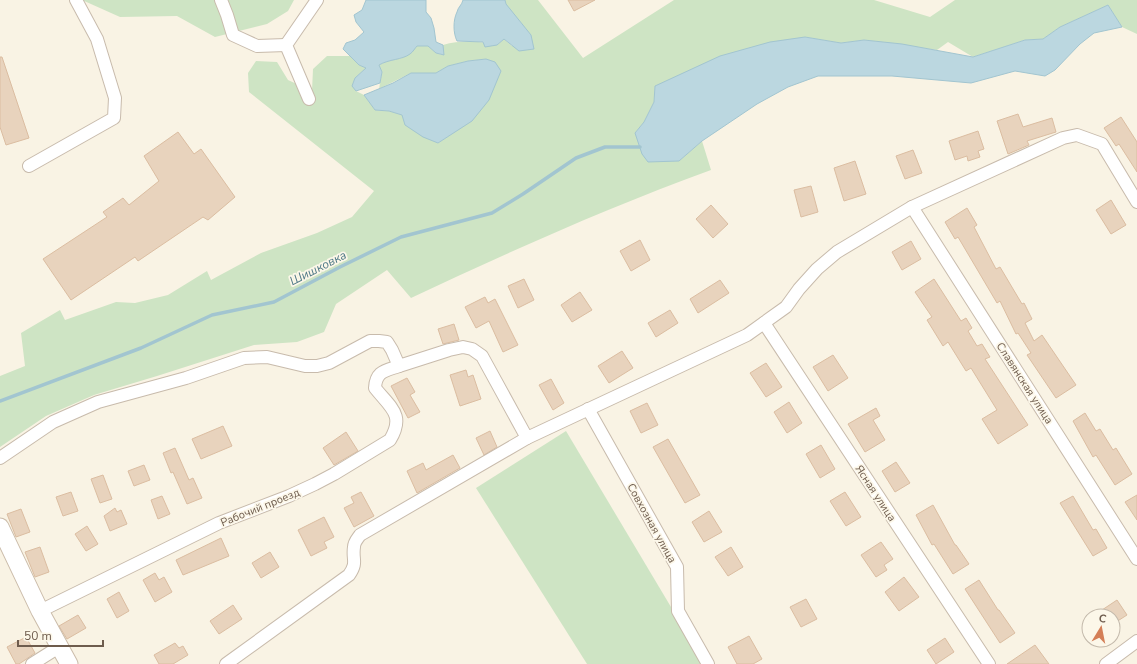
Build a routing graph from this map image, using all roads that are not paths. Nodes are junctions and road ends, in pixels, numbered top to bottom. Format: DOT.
graph roads {
  1 [pos="76,0"];
  2 [pos="220,0"];
  3 [pos="317,0"];
  4 [pos="286,45"];
  5 [pos="309,99"];
  6 [pos="29,166"];
  7 [pos="1137,202"];
  8 [pos="912,207"];
  9 [pos="764,322"];
  10 [pos="399,366"];
  11 [pos="588,409"];
  12 [pos="527,438"];
  13 [pos="0,458"];
  14 [pos="0,527"];
  15 [pos="1137,558"];
  16 [pos="40,611"];
  17 [pos="1137,641"];
  18 [pos="59,647"];
  19 [pos="32,664"];
  20 [pos="69,664"];
  21 [pos="226,664"];
  22 [pos="708,664"];
  23 [pos="989,664"];
  24 [pos="1106,664"];
  1 -- 6 [label="street"];
  2 -- 4 [label="street"];
  3 -- 4 [label="street"];
  4 -- 5 [label="street"];
  7 -- 8 [label="street"];
  8 -- 9 [label="street"];
  8 -- 15 [label="street, Славянская улица"];
  9 -- 11 [label="street"];
  9 -- 23 [label="street, Ясная улица"];
  10 -- 12 [label="street"];
  10 -- 13 [label="street"];
  10 -- 16 [label="street, Рабочий проезд"];
  11 -- 12 [label="street"];
  11 -- 22 [label="street, Совхозная улица"];
  12 -- 21 [label="street"];
  14 -- 16 [label="street"];
  16 -- 18 [label="street"];
  17 -- 24 [label="street"];
  18 -- 19 [label="street"];
  18 -- 20 [label="street"];
}
